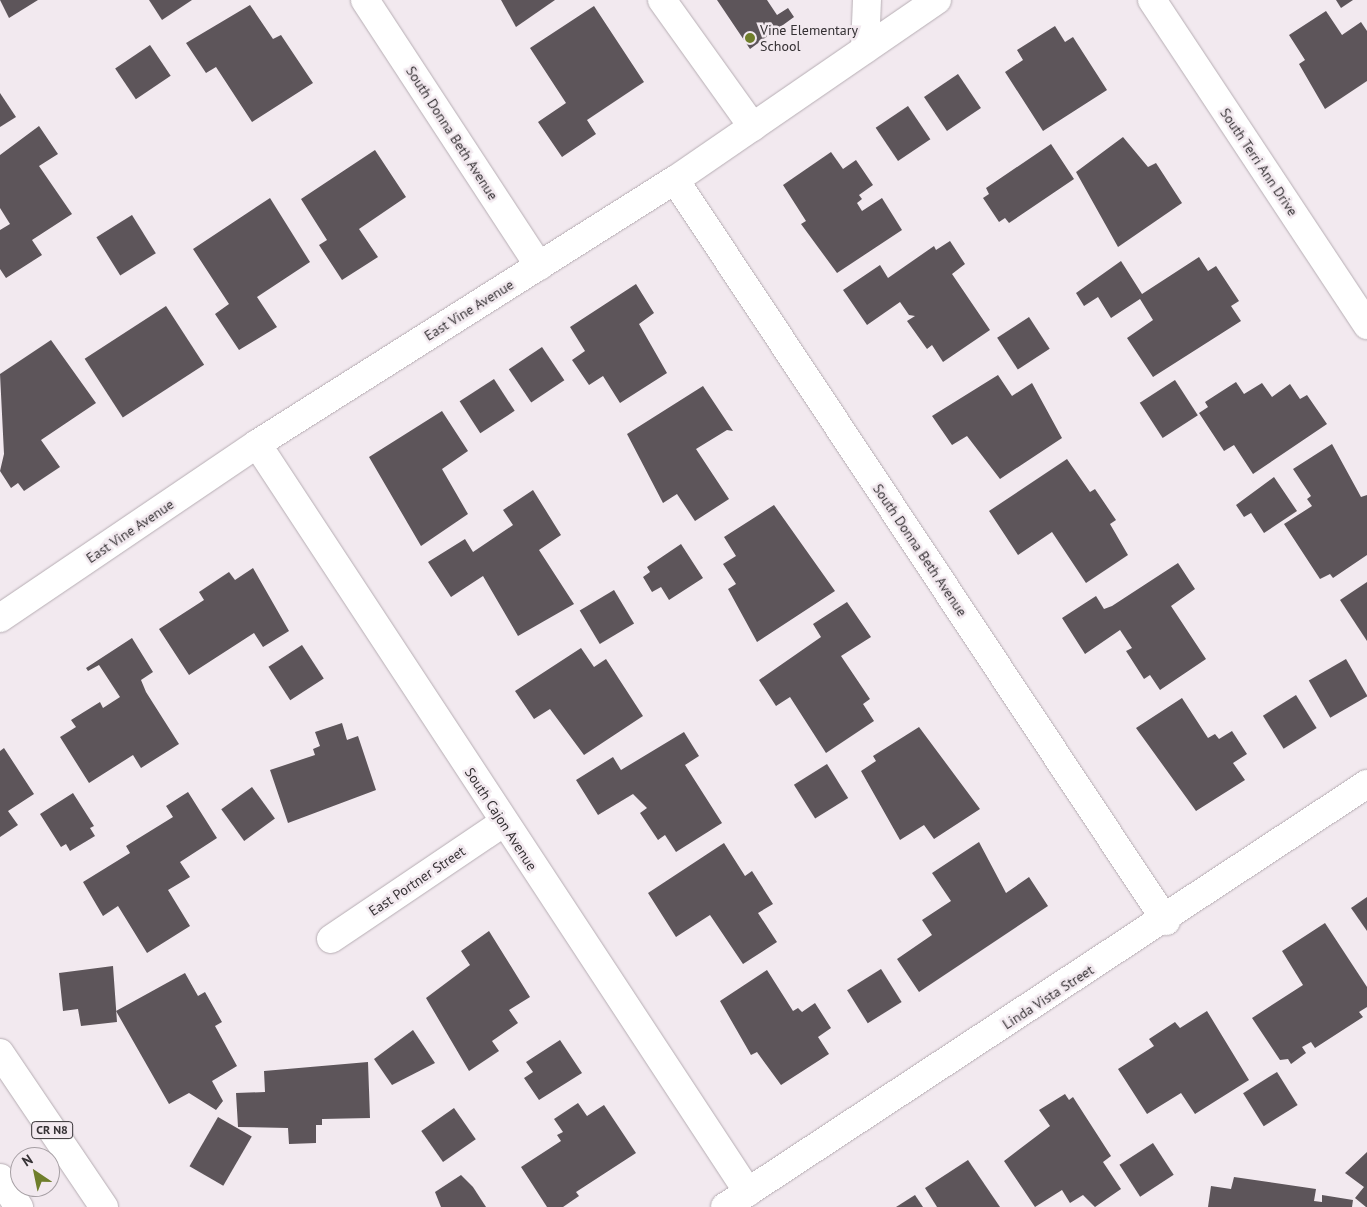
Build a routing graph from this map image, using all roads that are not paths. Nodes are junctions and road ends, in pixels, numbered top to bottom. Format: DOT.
graph roads {
  1 [pos="365,0"];
  2 [pos="662,0"];
  3 [pos="867,0"];
  4 [pos="937,0"];
  5 [pos="1152,0"];
  6 [pos="865,49"];
  7 [pos="753,127"];
  8 [pos="675,180"];
  9 [pos="539,266"];
  10 [pos="1367,325"];
  11 [pos="257,444"];
  12 [pos="0,618"];
  13 [pos="1367,784"];
  14 [pos="504,823"];
  15 [pos="1166,921"];
  16 [pos="331,939"];
  17 [pos="0,1053"];
  18 [pos="0,1178"];
  19 [pos="748,1192"];
  20 [pos="19,1207"];
  21 [pos="104,1207"];
  22 [pos="725,1207"];
  1 -- 9 [label="street, South Donna Beth Avenue"];
  2 -- 7 [label="street"];
  3 -- 6 [label="street"];
  4 -- 6 [label="street, East Vine Avenue"];
  5 -- 10 [label="street, South Terri Ann Drive"];
  6 -- 7 [label="street, East Vine Avenue"];
  7 -- 8 [label="street, East Vine Avenue"];
  8 -- 9 [label="street, East Vine Avenue"];
  8 -- 15 [label="street, South Donna Beth Avenue"];
  9 -- 11 [label="street, East Vine Avenue"];
  11 -- 12 [label="street, East Vine Avenue"];
  11 -- 14 [label="street, South Cajon Avenue"];
  13 -- 15 [label="street, Linda Vista Street"];
  14 -- 16 [label="street, East Portner Street"];
  14 -- 19 [label="street, South Cajon Avenue"];
  15 -- 19 [label="street, Linda Vista Street"];
  17 -- 21 [label="street, CR N8"];
  18 -- 20 [label="street"];
  19 -- 22 [label="street, Linda Vista Street"];
}
